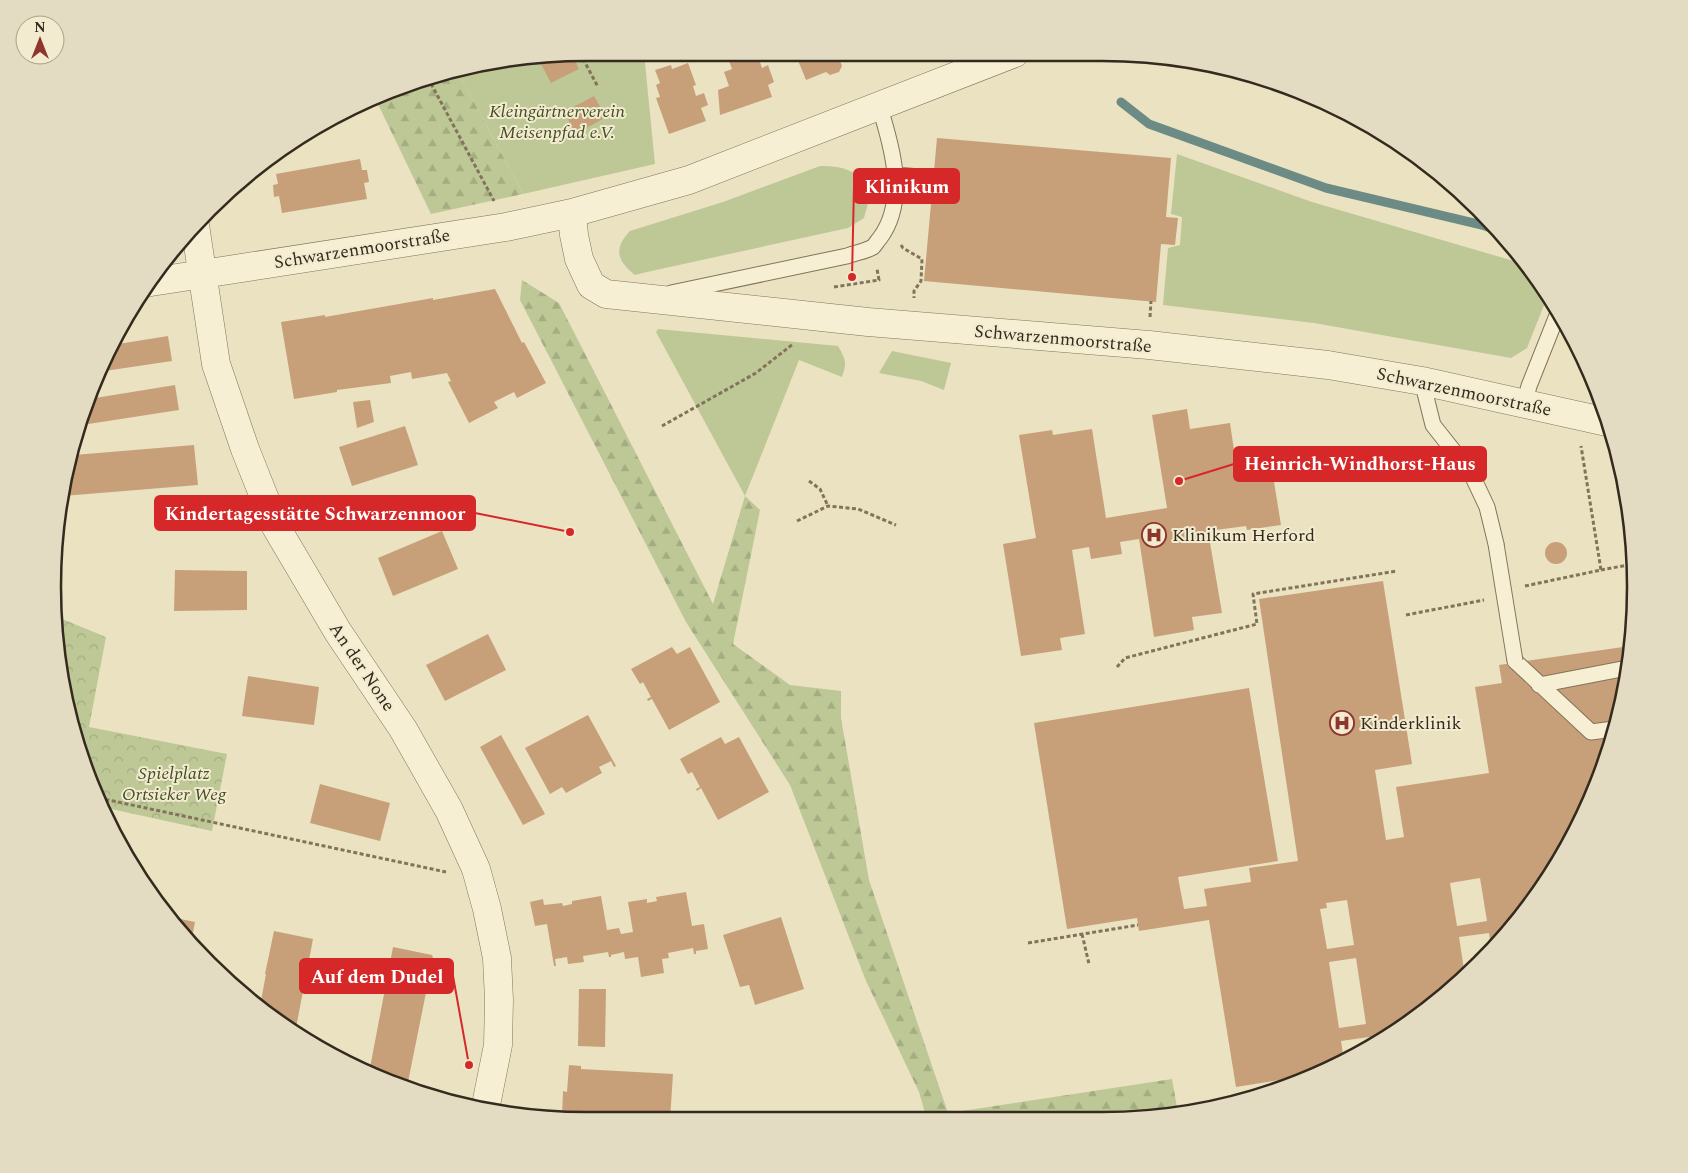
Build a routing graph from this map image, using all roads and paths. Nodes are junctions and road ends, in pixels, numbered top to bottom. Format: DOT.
graph roads {
  1 [pos="584,61"];
  2 [pos="992,61"];
  3 [pos="432,85"];
  4 [pos="598,87"];
  5 [pos="879,105"];
  6 [pos="895,175"];
  7 [pos="933,178"];
  8 [pos="572,213"];
  9 [pos="506,227"];
  10 [pos="887,228"];
  11 [pos="197,235"];
  12 [pos="203,274"];
  13 [pos="160,281"];
  14 [pos="920,281"];
  15 [pos="648,298"];
  16 [pos="802,315"];
  17 [pos="1554,321"];
  18 [pos="1422,381"];
  19 [pos="1524,404"];
  20 [pos="1576,415"];
  21 [pos="1600,420"];
  22 [pos="662,426"];
  23 [pos="809,481"];
  24 [pos="828,506"];
  25 [pos="797,521"];
  26 [pos="896,525"];
  27 [pos="1626,565"];
  28 [pos="1601,570"];
  29 [pos="1397,571"];
  30 [pos="1517,589"];
  31 [pos="1491,597"];
  32 [pos="1406,615"];
  33 [pos="1117,667"];
  34 [pos="1620,669"];
  35 [pos="1539,685"];
  36 [pos="1607,730"];
  37 [pos="106,800"];
  38 [pos="476,869"];
  39 [pos="1138,925"];
  40 [pos="1082,934"];
  41 [pos="1028,943"];
  42 [pos="1089,964"];
  43 [pos="487,1102"];
  1 -- 4 [label="path"];
  2 -- 5 [label="street, Schwarzenmoorstraße"];
  3 -- 9 [label="path"];
  5 -- 6 [label="lane"];
  5 -- 8 [label="street, Schwarzenmoorstraße"];
  6 -- 7 [label="lane"];
  6 -- 10 [label="lane"];
  8 -- 9 [label="street, Schwarzenmoorstraße"];
  8 -- 15 [label="street, Schwarzenmoorstraße"];
  9 -- 12 [label="street, Schwarzenmoorstraße"];
  10 -- 14 [label="path"];
  10 -- 15 [label="lane"];
  11 -- 12 [label="street, An der None"];
  12 -- 13 [label="street, Schwarzenmoorstraße"];
  12 -- 38 [label="street, An der None"];
  15 -- 16 [label="street, Schwarzenmoorstraße"];
  16 -- 18 [label="street, Schwarzenmoorstraße"];
  16 -- 22 [label="path"];
  17 -- 19 [label="lane"];
  18 -- 19 [label="street, Schwarzenmoorstraße"];
  18 -- 35 [label="lane, bridge"];
  19 -- 20 [label="street, Schwarzenmoorstraße"];
  20 -- 21 [label="street, Schwarzenmoorstraße"];
  20 -- 28 [label="path"];
  23 -- 24 [label="path"];
  24 -- 25 [label="path"];
  24 -- 26 [label="path"];
  27 -- 28 [label="path"];
  28 -- 30 [label="path"];
  29 -- 33 [label="path"];
  31 -- 32 [label="path"];
  34 -- 35 [label="lane"];
  35 -- 36 [label="lane"];
  37 -- 38 [label="path"];
  38 -- 43 [label="street, An der None"];
  39 -- 40 [label="path"];
  40 -- 41 [label="path"];
  40 -- 42 [label="path"];
}
